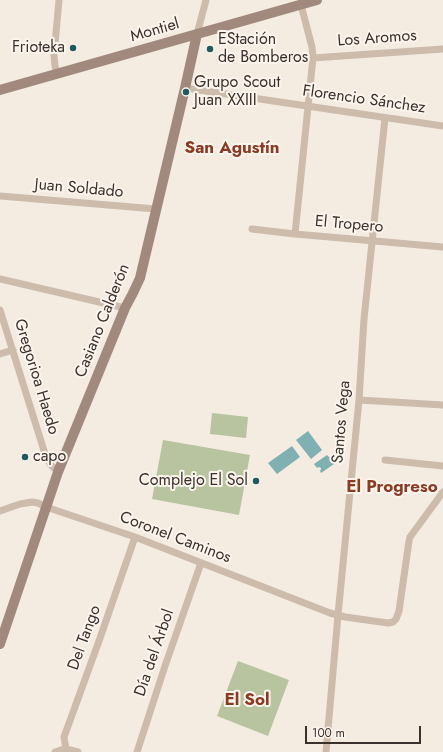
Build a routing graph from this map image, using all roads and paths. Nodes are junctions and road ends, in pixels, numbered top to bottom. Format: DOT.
graph roads {
  1 [pos="59,0"];
  2 [pos="206,0"];
  3 [pos="317,0"];
  4 [pos="300,5"];
  5 [pos="197,34"];
  6 [pos="443,49"];
  7 [pos="313,58"];
  8 [pos="57,74"];
  9 [pos="185,88"];
  10 [pos="0,90"];
  11 [pos="307,106"];
  12 [pos="385,118"];
  13 [pos="443,126"];
  14 [pos="0,196"];
  15 [pos="156,209"];
  16 [pos="252,229"];
  17 [pos="295,234"];
  18 [pos="372,241"];
  19 [pos="443,247"];
  20 [pos="0,279"];
  21 [pos="125,308"];
  22 [pos="0,310"];
  23 [pos="13,350"];
  24 [pos="0,354"];
  25 [pos="359,400"];
  26 [pos="443,406"];
  27 [pos="385,460"];
  28 [pos="443,466"];
  29 [pos="58,472"];
  30 [pos="443,492"];
  31 [pos="46,507"];
  32 [pos="0,511"];
  33 [pos="135,537"];
  34 [pos="201,562"];
  35 [pos="338,615"];
  36 [pos="0,644"];
  37 [pos="66,749"];
  38 [pos="55,752"];
  39 [pos="78,752"];
  40 [pos="137,752"];
  41 [pos="326,752"];
  1 -- 8 [label="street"];
  2 -- 5 [label="street, Casiano Calderón"];
  3 -- 4 [label="street, Montiel"];
  4 -- 5 [label="street, Montiel"];
  4 -- 7 [label="street"];
  5 -- 8 [label="street, Montiel"];
  5 -- 9 [label="street, Casiano Calderón"];
  6 -- 7 [label="street, Los Aromos"];
  7 -- 11 [label="street"];
  8 -- 10 [label="street, Montiel"];
  9 -- 11 [label="street, Florencio Sánchez"];
  9 -- 15 [label="street, Casiano Calderón"];
  11 -- 12 [label="street, Florencio Sánchez"];
  11 -- 17 [label="street"];
  12 -- 13 [label="street, Florencio Sánchez"];
  12 -- 18 [label="street, Santos Vega"];
  14 -- 15 [label="street, Juan Soldado"];
  15 -- 21 [label="street, Casiano Calderón"];
  16 -- 17 [label="street, El Tropero"];
  17 -- 18 [label="street, El Tropero"];
  18 -- 19 [label="street, El Tropero"];
  18 -- 25 [label="street, Santos Vega"];
  20 -- 21 [label="street"];
  21 -- 29 [label="street, Casiano Calderón"];
  22 -- 23 [label="street, Gregorioa Haedo"];
  23 -- 24 [label="street"];
  23 -- 29 [label="street, Gregorioa Haedo"];
  25 -- 26 [label="street"];
  25 -- 35 [label="street, Santos Vega"];
  27 -- 28 [label="street"];
  29 -- 31 [label="street, Casiano Calderón"];
  30 -- 35 [label="street, Coronel Caminos"];
  31 -- 32 [label="street, Coronel Caminos"];
  31 -- 33 [label="street, Coronel Caminos"];
  31 -- 36 [label="street, Casiano Calderón"];
  33 -- 34 [label="street, Coronel Caminos"];
  33 -- 37 [label="street, Del Tango"];
  34 -- 35 [label="street, Coronel Caminos"];
  34 -- 40 [label="street, Día del Árbol"];
  35 -- 41 [label="street, Santos Vega"];
  37 -- 38 [label="street"];
  37 -- 39 [label="street"];
}
